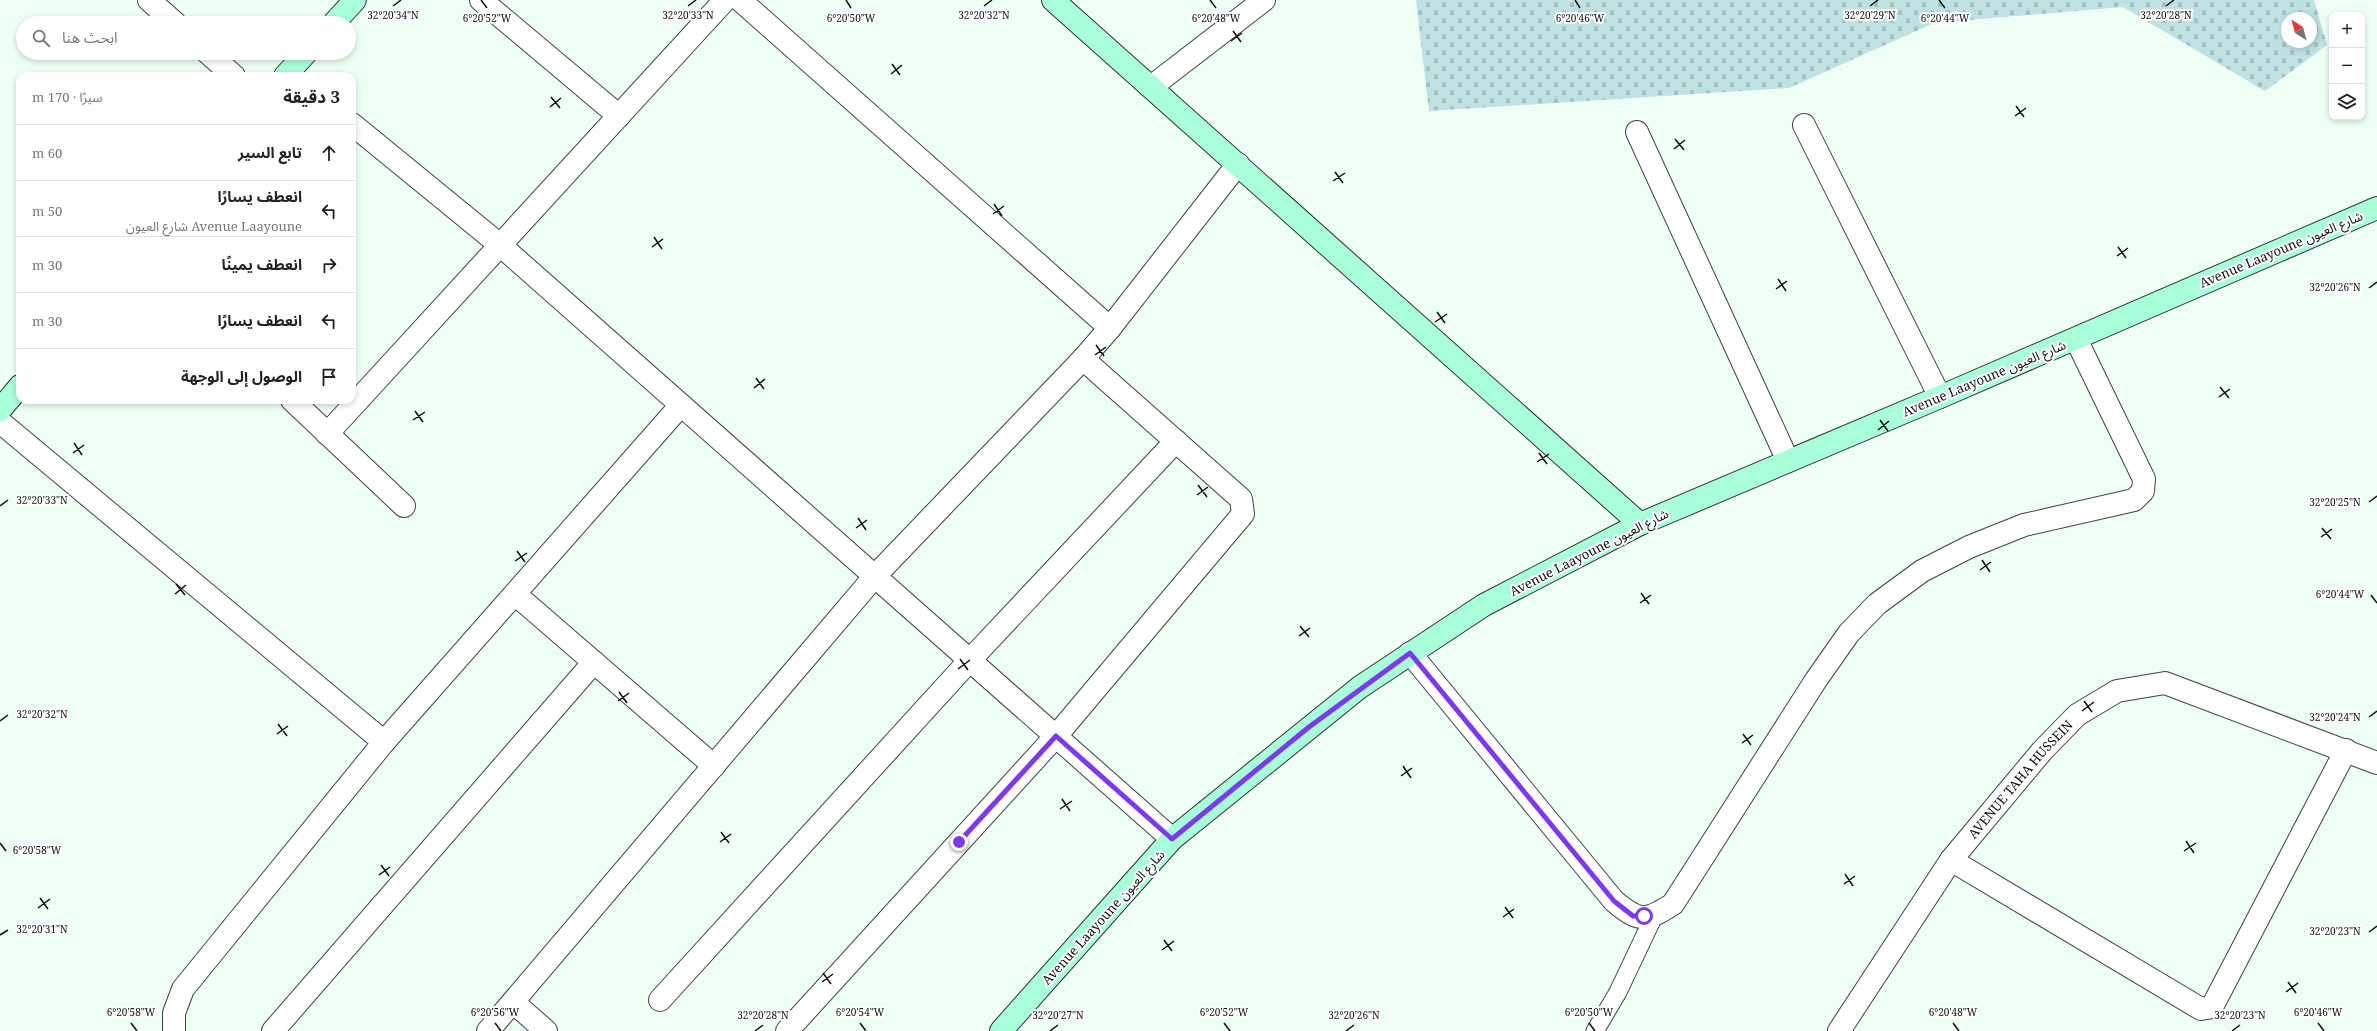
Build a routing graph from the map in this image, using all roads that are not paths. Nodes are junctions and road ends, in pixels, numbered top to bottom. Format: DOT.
graph roads {
  1 [pos="149,0"];
  2 [pos="355,0"];
  3 [pos="481,0"];
  4 [pos="725,0"];
  5 [pos="740,0"];
  6 [pos="1053,0"];
  7 [pos="1264,0"];
  8 [pos="167,16"];
  9 [pos="340,16"];
  10 [pos="216,60"];
  11 [pos="301,60"];
  12 [pos="229,72"];
  13 [pos="291,72"];
  14 [pos="1151,87"];
  15 [pos="619,116"];
  16 [pos="1804,125"];
  17 [pos="356,127"];
  18 [pos="1637,132"];
  19 [pos="1238,164"];
  20 [pos="2377,208"];
  21 [pos="500,245"];
  22 [pos="1110,328"];
  23 [pos="2076,339"];
  24 [pos="1083,359"];
  25 [pos="16,391"];
  26 [pos="1940,397"];
  27 [pos="356,403"];
  28 [pos="296,404"];
  29 [pos="355,404"];
  30 [pos="682,405"];
  31 [pos="0,410"];
  32 [pos="0,422"];
  33 [pos="328,434"];
  34 [pos="1176,441"];
  35 [pos="1788,461"];
  36 [pos="404,506"];
  37 [pos="1640,524"];
  38 [pos="875,576"];
  39 [pos="515,594"];
  40 [pos="1410,653"];
  41 [pos="970,660"];
  42 [pos="594,662"];
  43 [pos="1056,736"];
  44 [pos="384,742"];
  45 [pos="2346,750"];
  46 [pos="2377,763"];
  47 [pos="714,766"];
  48 [pos="1172,839"];
  49 [pos="1951,860"];
  50 [pos="1654,916"];
  51 [pos="660,1000"];
  52 [pos="513,1002"];
  53 [pos="174,1031"];
  54 [pos="273,1031"];
  55 [pos="488,1031"];
  56 [pos="546,1031"];
  57 [pos="787,1031"];
  58 [pos="1001,1031"];
  59 [pos="1594,1031"];
  60 [pos="1839,1031"];
  1 -- 8 [label="street"];
  2 -- 9 [label="main road"];
  3 -- 15 [label="street"];
  4 -- 15 [label="street"];
  5 -- 22 [label="street"];
  6 -- 14 [label="main road"];
  7 -- 14 [label="street"];
  10 -- 12 [label="street"];
  11 -- 13 [label="main road"];
  14 -- 19 [label="main road"];
  15 -- 21 [label="street"];
  16 -- 26 [label="street"];
  17 -- 21 [label="street"];
  18 -- 35 [label="street"];
  19 -- 22 [label="street"];
  19 -- 37 [label="main road"];
  20 -- 23 [label="main road, Avenue Laayoune شارع العيون"];
  21 -- 27 [label="street"];
  21 -- 30 [label="street"];
  22 -- 24 [label="street"];
  23 -- 26 [label="main road, Avenue Laayoune شارع العيون"];
  23 -- 50 [label="street"];
  24 -- 34 [label="street"];
  24 -- 38 [label="street"];
  25 -- 31 [label="main road"];
  26 -- 35 [label="main road, Avenue Laayoune شارع العيون"];
  28 -- 33 [label="street"];
  29 -- 33 [label="street"];
  30 -- 38 [label="street"];
  30 -- 39 [label="street"];
  32 -- 44 [label="street"];
  33 -- 36 [label="street"];
  34 -- 41 [label="street"];
  34 -- 43 [label="street"];
  35 -- 37 [label="main road, Avenue Laayoune شارع العيون"];
  37 -- 40 [label="main road, Avenue Laayoune شارع العيون"];
  38 -- 41 [label="street"];
  38 -- 47 [label="street"];
  39 -- 42 [label="street"];
  39 -- 44 [label="street"];
  40 -- 48 [label="main road, Avenue Laayoune شارع العيون"];
  40 -- 50 [label="street"];
  41 -- 43 [label="street"];
  41 -- 51 [label="street"];
  42 -- 47 [label="street"];
  42 -- 54 [label="street"];
  43 -- 48 [label="street"];
  43 -- 57 [label="street"];
  44 -- 53 [label="street"];
  45 -- 46 [label="street, AVENUE TAHA HUSSEIN"];
  45 -- 49 [label="street, AVENUE TAHA HUSSEIN"];
  45 -- 49 [label="street"];
  47 -- 52 [label="street"];
  48 -- 58 [label="main road, Avenue Laayoune شارع العيون"];
  49 -- 60 [label="street, AVENUE TAHA HUSSEIN"];
  50 -- 59 [label="lane"];
  52 -- 55 [label="street"];
  52 -- 56 [label="street"];
}
